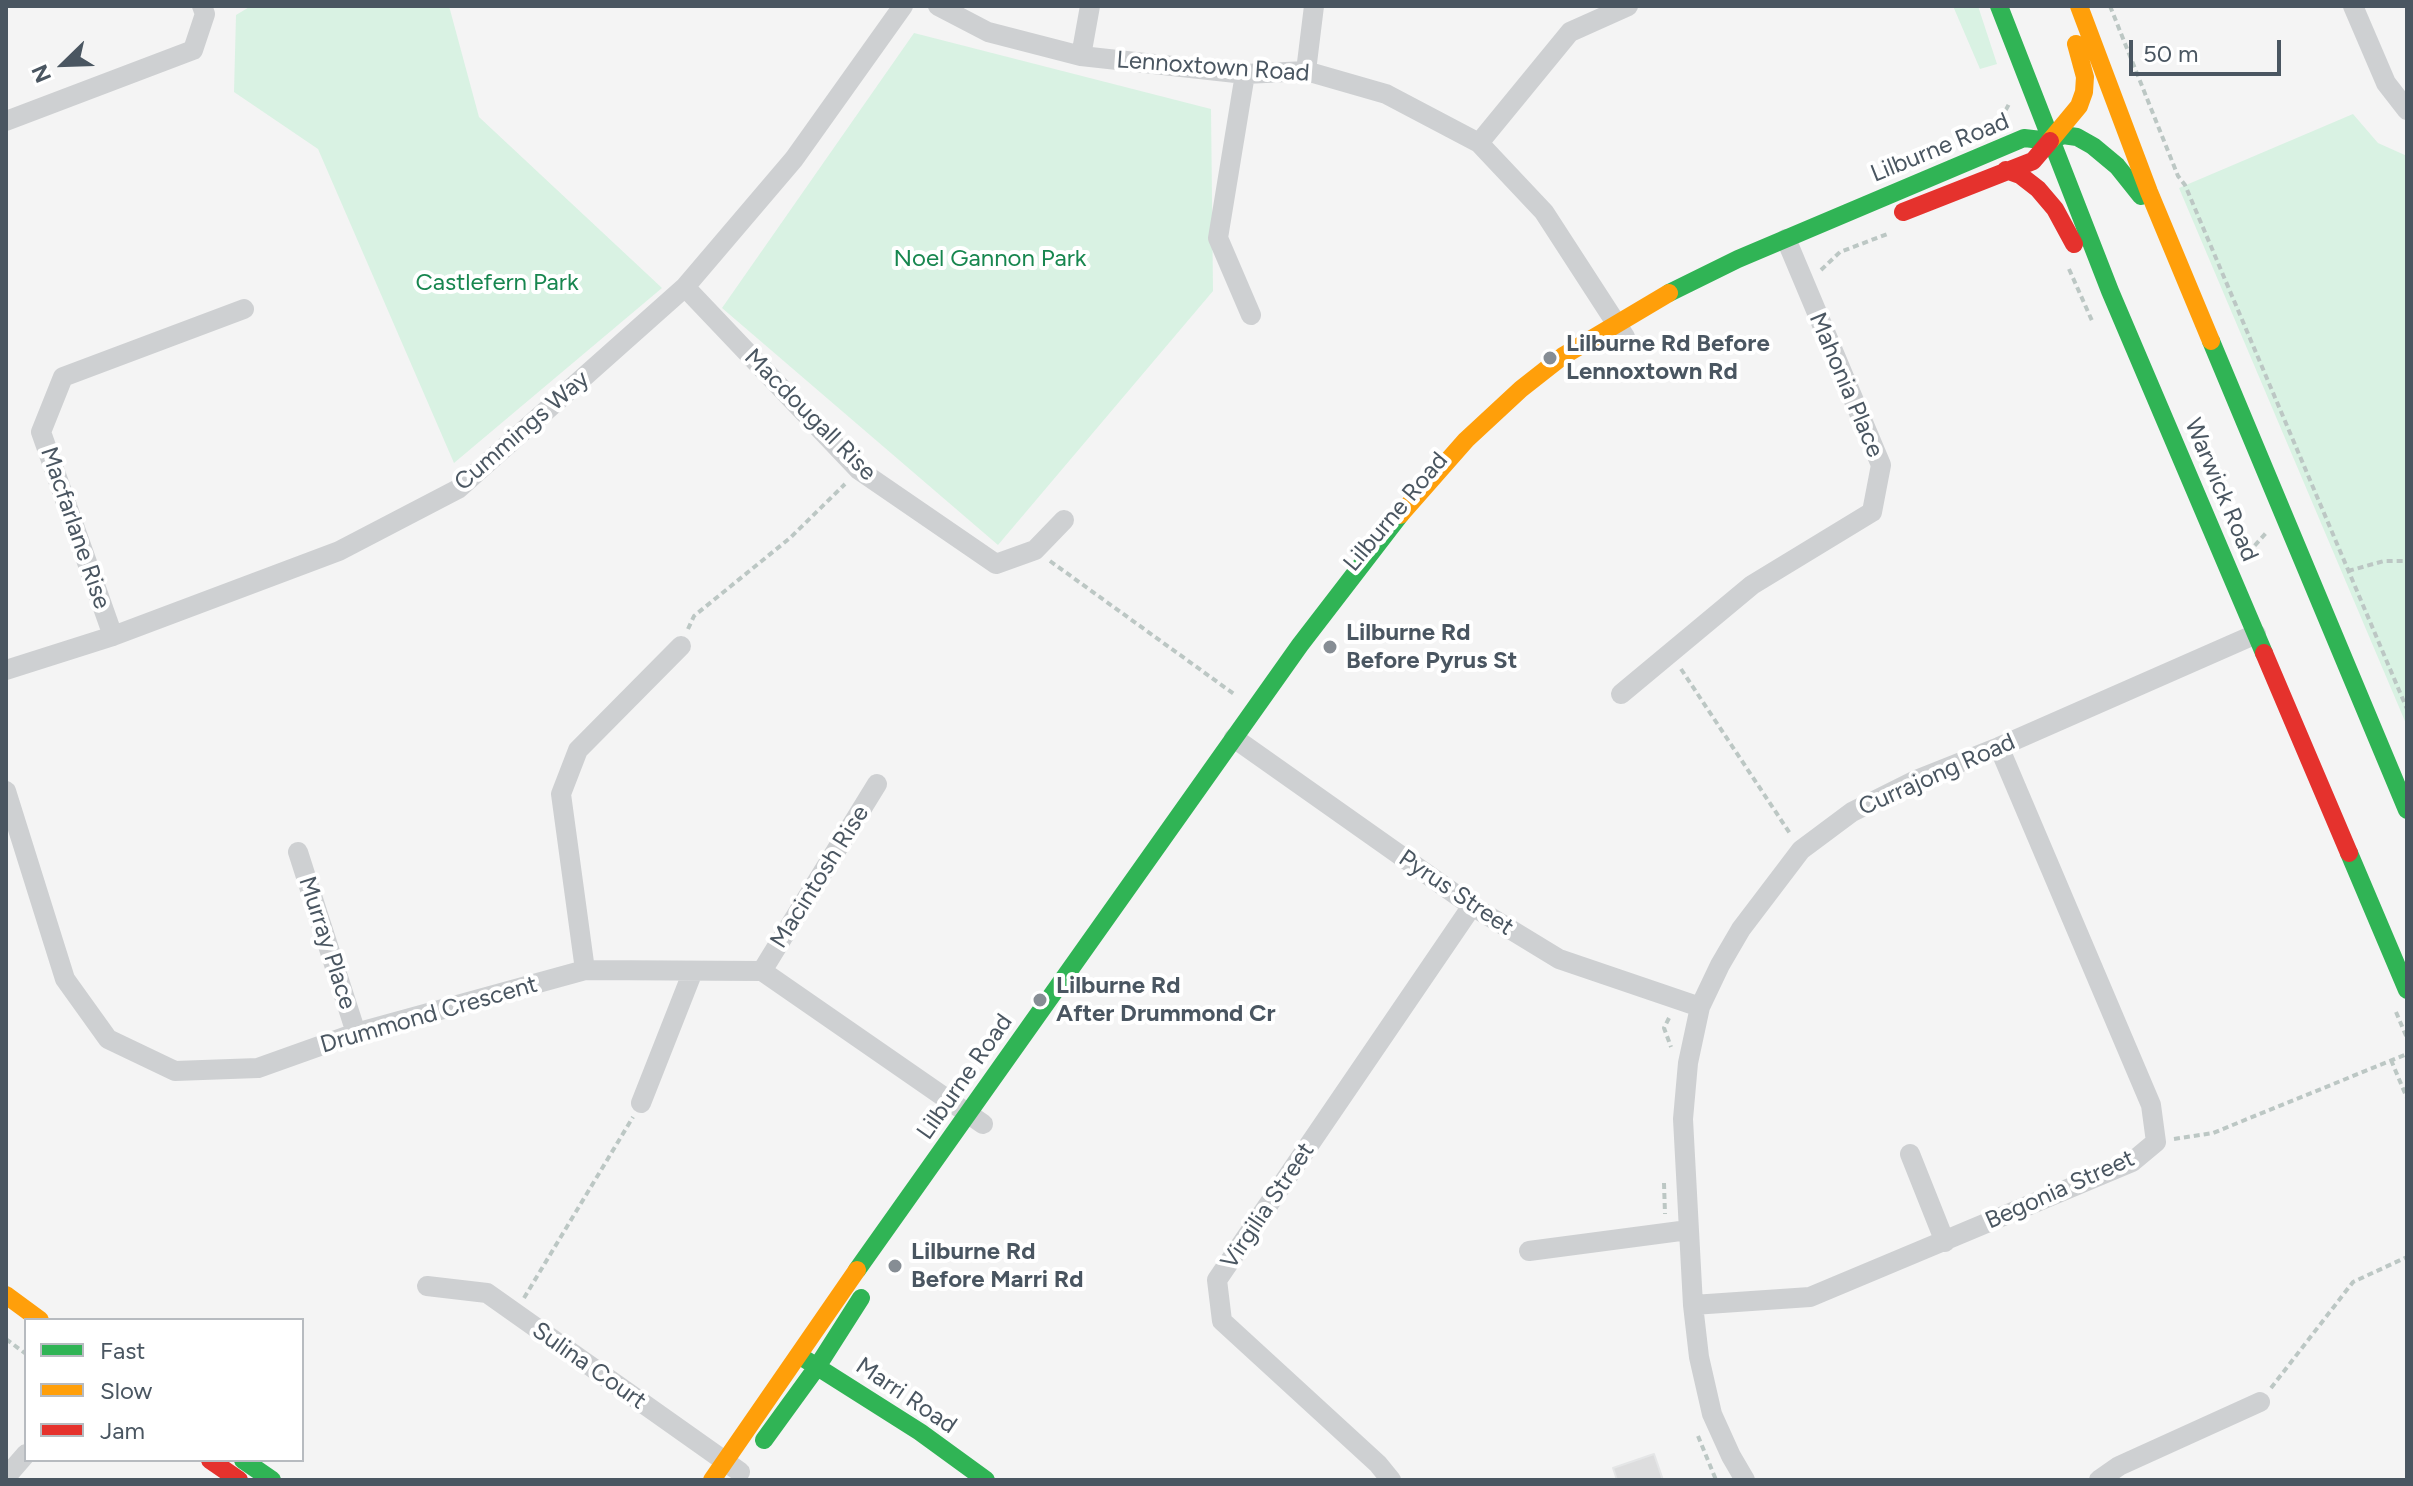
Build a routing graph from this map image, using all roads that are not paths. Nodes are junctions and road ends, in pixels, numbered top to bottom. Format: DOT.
graph roads {
  1 [pos="202,6"];
  2 [pos="903,6"];
  3 [pos="938,6"];
  4 [pos="1090,6"];
  5 [pos="1314,6"];
  6 [pos="1628,6"];
  7 [pos="1999,6"];
  8 [pos="2063,6"];
  9 [pos="2079,6"];
  10 [pos="2353,6"];
  11 [pos="1081,56"];
  12 [pos="1306,71"];
  13 [pos="1245,74"];
  14 [pos="2407,110"];
  15 [pos="6,121"];
  16 [pos="2050,141"];
  17 [pos="1479,143"];
  18 [pos="2006,170"];
  19 [pos="1889,218"];
  20 [pos="1792,252"];
  21 [pos="2174,253"];
  22 [pos="1738,279"];
  23 [pos="685,287"];
  24 [pos="244,309"];
  25 [pos="1251,315"];
  26 [pos="1620,330"];
  27 [pos="2152,391"];
  28 [pos="1064,520"];
  29 [pos="2256,634"];
  30 [pos="113,636"];
  31 [pos="681,646"];
  32 [pos="6,670"];
  33 [pos="1621,694"];
  34 [pos="1241,743"];
  35 [pos="1999,747"];
  36 [pos="877,784"];
  37 [pos="6,791"];
  38 [pos="2407,810"];
  39 [pos="298,852"];
  40 [pos="1472,906"];
  41 [pos="1120,930"];
  42 [pos="1093,969"];
  43 [pos="585,970"];
  44 [pos="693,971"];
  45 [pos="762,971"];
  46 [pos="2407,990"];
  47 [pos="1700,1007"];
  48 [pos="356,1033"];
  49 [pos="1010,1085"];
  50 [pos="641,1103"];
  51 [pos="979,1122"];
  52 [pos="1910,1154"];
  53 [pos="916,1219"];
  54 [pos="1688,1230"];
  55 [pos="1945,1242"];
  56 [pos="1529,1251"];
  57 [pos="427,1286"];
  58 [pos="6,1295"];
  59 [pos="1693,1305"];
  60 [pos="37,1318"];
  61 [pos="798,1354"];
  62 [pos="817,1367"];
  63 [pos="2260,1402"];
  64 [pos="24,1456"];
  65 [pos="213,1462"];
  66 [pos="246,1462"];
  67 [pos="733,1471"];
  68 [pos="6,1477"];
  69 [pos="239,1480"];
  70 [pos="272,1480"];
  71 [pos="712,1480"];
  72 [pos="986,1480"];
  73 [pos="1391,1480"];
  74 [pos="1745,1480"];
  75 [pos="2099,1480"];
  1 -- 15 [label="street"];
  2 -- 23 [label="street, Cummings Way"];
  3 -- 11 [label="street, Lennoxtown Road"];
  4 -- 11 [label="street"];
  5 -- 12 [label="street"];
  6 -- 17 [label="street"];
  7 -- 16 [label="street, Warwick Road"];
  8 -- 16 [label="street"];
  9 -- 21 [label="street, Warwick Road"];
  10 -- 14 [label="street"];
  11 -- 13 [label="street, Lennoxtown Road"];
  12 -- 13 [label="street, Lennoxtown Road"];
  12 -- 17 [label="street, Lennoxtown Road"];
  13 -- 25 [label="street"];
  16 -- 18 [label="street, Lilburne Road"];
  16 -- 20 [label="street, Lilburne Road"];
  16 -- 21 [label="street"];
  16 -- 27 [label="street, Warwick Road"];
  17 -- 26 [label="street, Lennoxtown Road"];
  18 -- 19 [label="street, Lilburne Road"];
  18 -- 27 [label="street"];
  20 -- 26 [label="street, Lilburne Road"];
  20 -- 33 [label="street, Mahonia Place"];
  21 -- 38 [label="street, Warwick Road"];
  22 -- 26 [label="street, Lilburne Road"];
  23 -- 28 [label="street, Macdougall Rise"];
  23 -- 30 [label="street, Cummings Way"];
  24 -- 30 [label="street, Macfarlane Rise"];
  26 -- 34 [label="street, Lilburne Road"];
  27 -- 29 [label="street, Warwick Road"];
  29 -- 35 [label="street, Currajong Road"];
  29 -- 46 [label="street, Warwick Road"];
  30 -- 32 [label="street, Cummings Way"];
  31 -- 43 [label="street"];
  34 -- 40 [label="street, Pyrus Street"];
  34 -- 41 [label="street, Lilburne Road"];
  34 -- 51 [label="street, Lilburne Road"];
  35 -- 47 [label="street, Currajong Road"];
  35 -- 55 [label="street, Begonia Street"];
  36 -- 45 [label="street, Macintosh Rise"];
  37 -- 48 [label="street, Drummond Crescent"];
  39 -- 48 [label="street, Murray Place"];
  40 -- 47 [label="street, Pyrus Street"];
  40 -- 73 [label="street, Virgilia Street"];
  42 -- 49 [label="street, Lilburne Road"];
  43 -- 44 [label="street, Drummond Crescent"];
  43 -- 48 [label="street, Drummond Crescent"];
  44 -- 45 [label="street, Drummond Crescent"];
  44 -- 50 [label="street"];
  45 -- 51 [label="street"];
  47 -- 54 [label="street, Currajong Road"];
  51 -- 61 [label="street, Lilburne Road"];
  52 -- 55 [label="street"];
  53 -- 62 [label="street, Lilburne Road"];
  54 -- 56 [label="street"];
  54 -- 59 [label="street, Currajong Road"];
  55 -- 59 [label="street, Begonia Street"];
  57 -- 67 [label="street, Sulina Court"];
  58 -- 60 [label="street"];
  59 -- 74 [label="street, Currajong Road"];
  61 -- 62 [label="street, Marri Road"];
  61 -- 67 [label="street, Lilburne Road"];
  62 -- 67 [label="street, Lilburne Road"];
  62 -- 72 [label="street, Marri Road"];
  63 -- 75 [label="street"];
  64 -- 68 [label="street"];
  65 -- 69 [label="street"];
  66 -- 70 [label="street"];
  67 -- 71 [label="street, Lilburne Road"];
}
